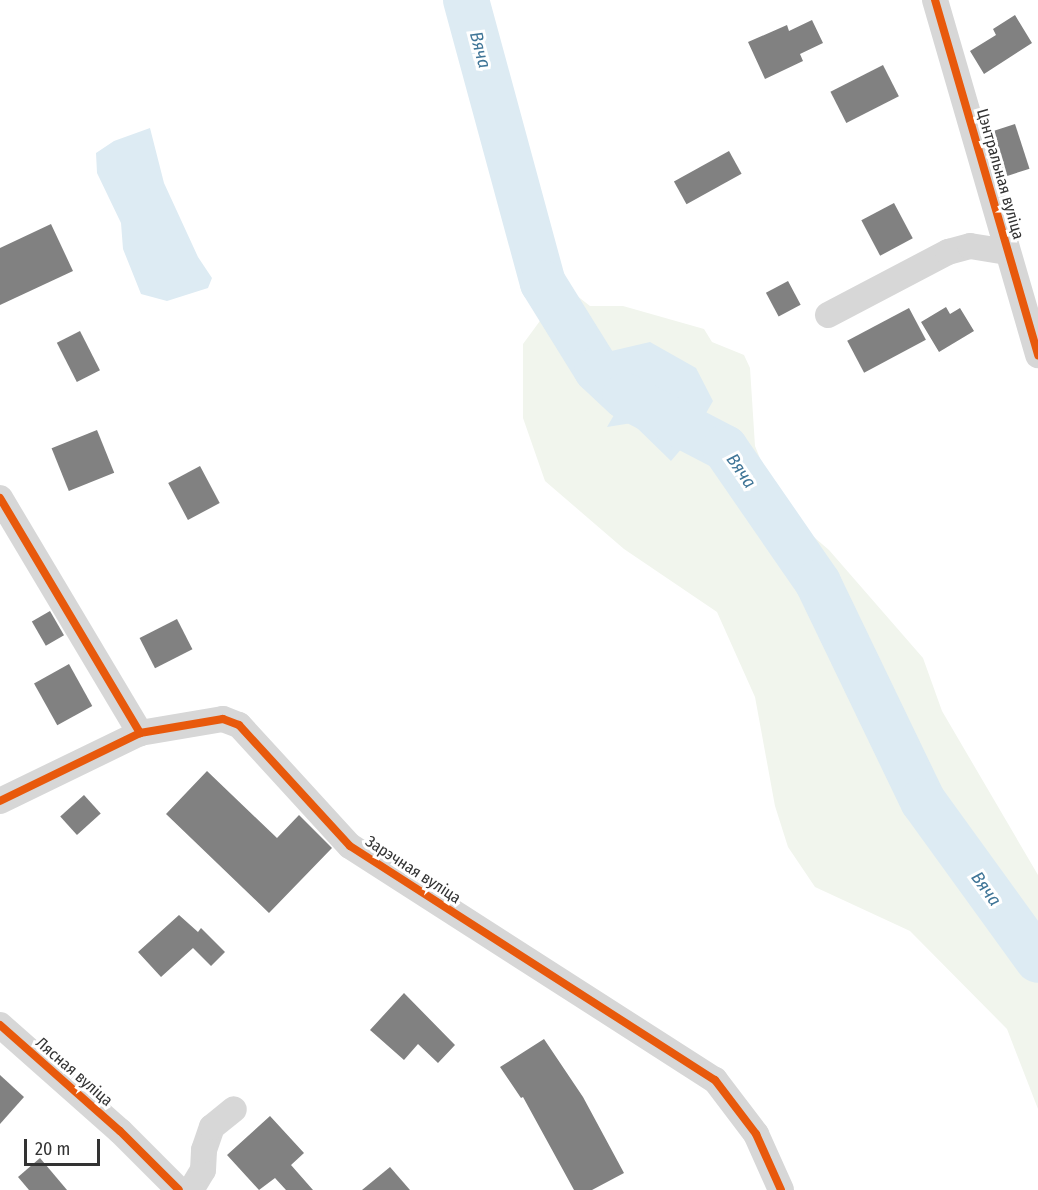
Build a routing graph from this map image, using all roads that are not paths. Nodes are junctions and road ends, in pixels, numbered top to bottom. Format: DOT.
graph roads {
  1 [pos="935,0"];
  2 [pos="1007,252"];
  3 [pos="828,315"];
  4 [pos="1038,355"];
  5 [pos="0,498"];
  6 [pos="140,733"];
  7 [pos="0,801"];
  8 [pos="0,1025"];
  9 [pos="234,1109"];
  10 [pos="179,1190"];
  11 [pos="191,1190"];
  12 [pos="781,1190"];
  1 -- 2 [label="street, Цэнтральная вуліца"];
  2 -- 3 [label="street"];
  2 -- 4 [label="street, Цэнтральная вуліца"];
  5 -- 6 [label="street"];
  6 -- 7 [label="street, Зарэчная вуліца"];
  6 -- 12 [label="street, Зарэчная вуліца"];
  8 -- 10 [label="street, Лясная вуліца"];
  9 -- 11 [label="street"];
}
